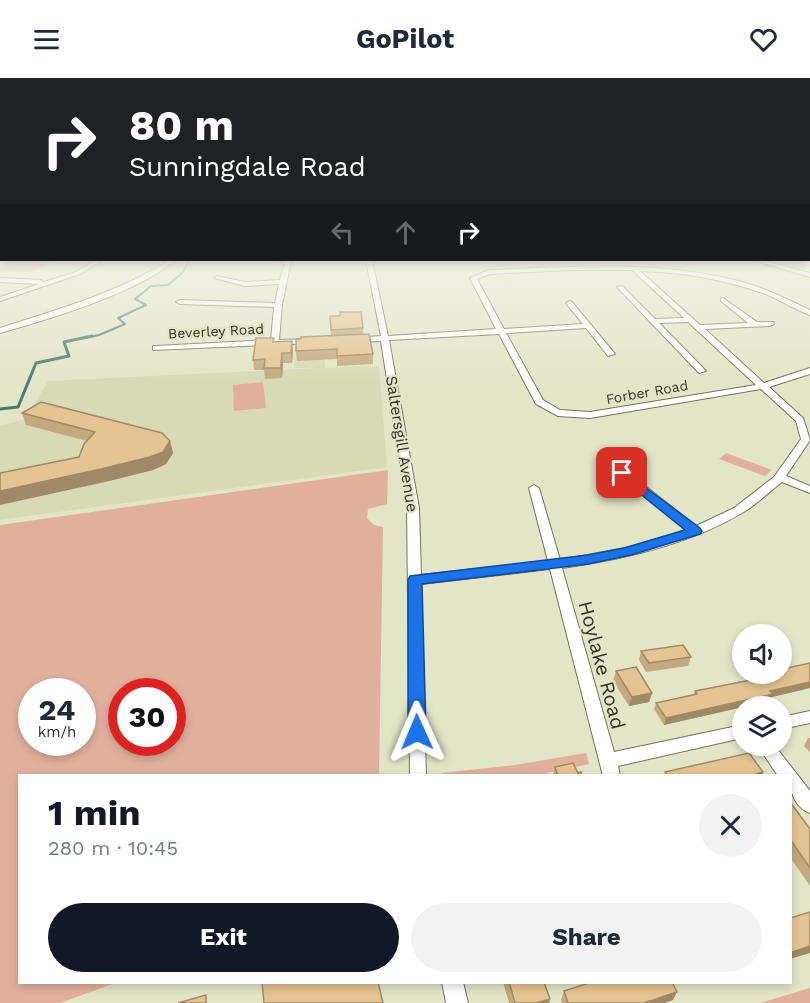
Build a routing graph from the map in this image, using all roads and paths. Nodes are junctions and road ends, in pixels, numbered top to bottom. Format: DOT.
graph roads {
  1 [pos="101,296"];
  2 [pos="280,296"];
  3 [pos="376,296"];
  4 [pos="482,296"];
  5 [pos="629,296"];
  6 [pos="664,296"];
  7 [pos="775,296"];
  8 [pos="180,302"];
  9 [pos="570,303"];
  10 [pos="712,303"];
  11 [pos="278,304"];
  12 [pos="810,313"];
  13 [pos="690,320"];
  14 [pos="654,321"];
  15 [pos="754,324"];
  16 [pos="770,324"];
  17 [pos="588,326"];
  18 [pos="698,327"];
  19 [pos="0,331"];
  20 [pos="500,331"];
  21 [pos="385,339"];
  22 [pos="347,340"];
  23 [pos="316,341"];
  24 [pos="275,342"];
  25 [pos="156,348"];
  26 [pos="611,354"];
  27 [pos="702,371"];
  28 [pos="810,371"];
  29 [pos="763,386"];
  30 [pos="806,425"];
  31 [pos="622,473"];
  32 [pos="781,478"];
  33 [pos="534,488"];
  34 [pos="810,489"];
  35 [pos="695,531"];
  36 [pos="553,564"];
  37 [pos="415,580"];
  38 [pos="810,717"];
  39 [pos="792,721"];
  40 [pos="732,735"];
  41 [pos="773,756"];
  42 [pos="609,768"];
  43 [pos="418,774"];
  44 [pos="787,774"];
  45 [pos="792,781"];
  46 [pos="810,805"];
  47 [pos="452,984"];
  48 [pos="457,1003"];
  1 -- 19 [label="street"];
  2 -- 11 [label="street"];
  3 -- 21 [label="street, Saltersgill Avenue"];
  4 -- 20 [label="street"];
  5 -- 14 [label="street"];
  6 -- 13 [label="street"];
  7 -- 12 [label="street"];
  8 -- 11 [label="street"];
  9 -- 17 [label="street"];
  10 -- 15 [label="street"];
  11 -- 24 [label="street"];
  13 -- 14 [label="street"];
  13 -- 18 [label="street"];
  14 -- 27 [label="street"];
  15 -- 16 [label="street"];
  15 -- 18 [label="street"];
  17 -- 20 [label="street"];
  17 -- 26 [label="street"];
  18 -- 29 [label="street"];
  20 -- 21 [label="street"];
  20 -- 29 [label="street, Forber Road"];
  21 -- 22 [label="street"];
  21 -- 37 [label="street, Saltersgill Avenue"];
  23 -- 24 [label="street, Beverley Road"];
  24 -- 25 [label="street, Beverley Road"];
  28 -- 29 [label="street, Forber Road"];
  29 -- 30 [label="street"];
  30 -- 32 [label="street"];
  31 -- 35 [label="street"];
  32 -- 34 [label="street"];
  32 -- 35 [label="street"];
  33 -- 36 [label="street, Hoylake Road"];
  35 -- 36 [label="street"];
  36 -- 37 [label="street"];
  36 -- 42 [label="street, Hoylake Road"];
  37 -- 43 [label="street, Saltersgill Avenue"];
  38 -- 39 [label="street"];
  40 -- 42 [label="street"];
  41 -- 44 [label="street"];
  45 -- 46 [label="street"];
  47 -- 48 [label="street"];
}
